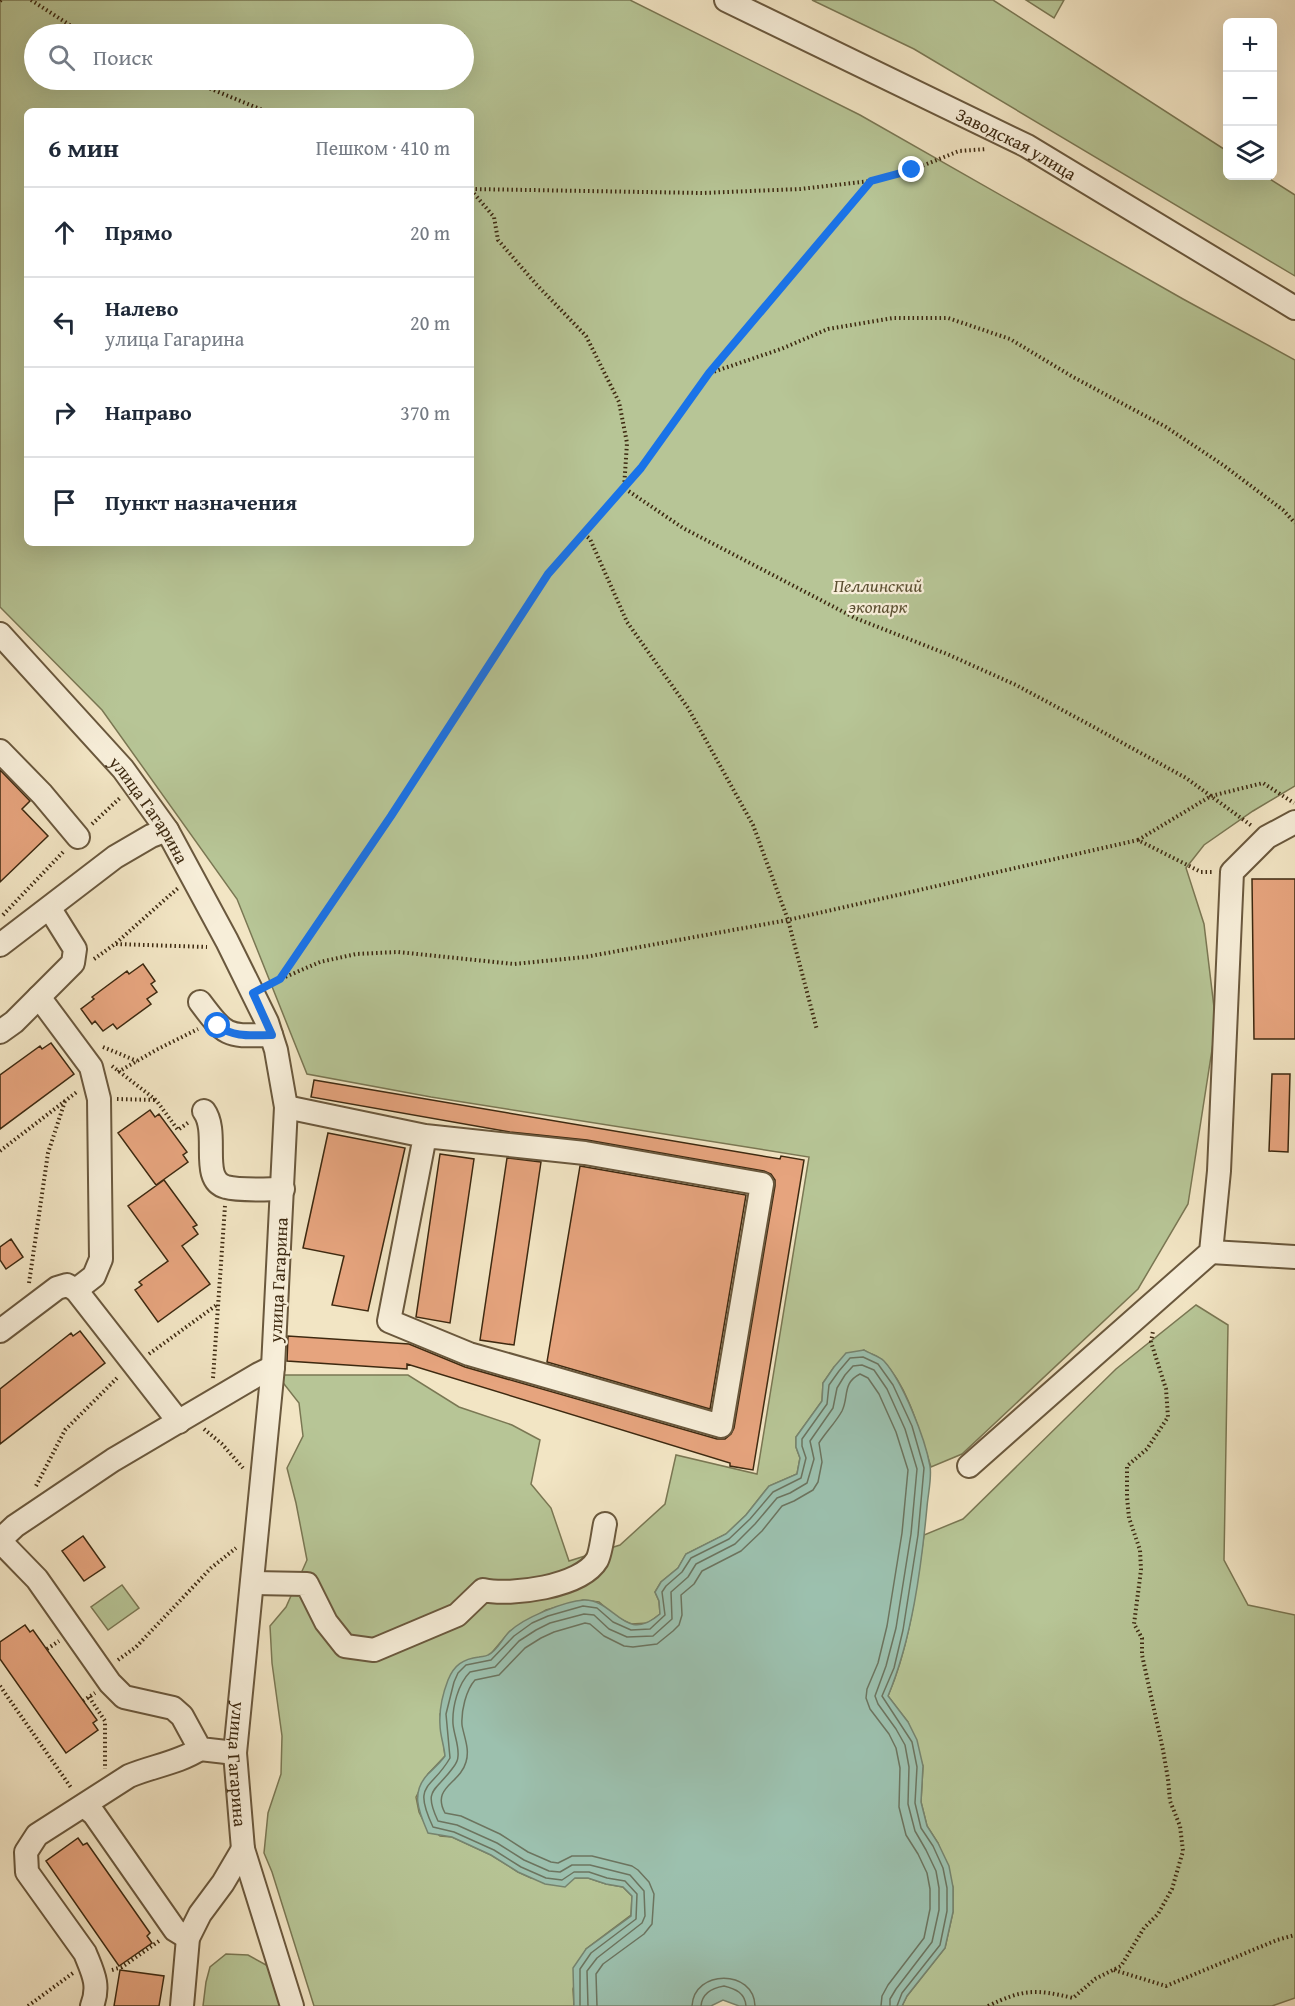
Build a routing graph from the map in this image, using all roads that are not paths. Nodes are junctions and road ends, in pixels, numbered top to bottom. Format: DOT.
graph roads {
  1 [pos="726,0"];
  2 [pos="1295,308"];
  3 [pos="0,634"];
  4 [pos="0,751"];
  5 [pos="1295,822"];
  6 [pos="167,830"];
  7 [pos="78,837"];
  8 [pos="50,909"];
  9 [pos="0,945"];
  10 [pos="39,996"];
  11 [pos="200,1002"];
  12 [pos="0,1032"];
  13 [pos="272,1035"];
  14 [pos="286,1107"];
  15 [pos="204,1111"];
  16 [pos="425,1136"];
  17 [pos="283,1189"];
  18 [pos="1211,1252"];
  19 [pos="1295,1257"];
  20 [pos="76,1290"];
  21 [pos="0,1331"];
  22 [pos="273,1367"];
  23 [pos="183,1419"];
  24 [pos="969,1466"];
  25 [pos="605,1524"];
  26 [pos="0,1540"];
  27 [pos="252,1583"];
  28 [pos="200,1749"];
  29 [pos="236,1754"];
  30 [pos="84,1806"];
  31 [pos="243,1848"];
  32 [pos="182,1934"];
  33 [pos="92,2006"];
  34 [pos="182,2006"];
  35 [pos="292,2006"];
  1 -- 2 [label="street, Заводская улица"];
  3 -- 6 [label="street, улица Гагарина"];
  4 -- 7 [label="street"];
  5 -- 18 [label="street"];
  6 -- 8 [label="street"];
  6 -- 13 [label="street, улица Гагарина"];
  8 -- 9 [label="street"];
  8 -- 10 [label="street"];
  10 -- 12 [label="street"];
  10 -- 20 [label="street"];
  11 -- 13 [label="street"];
  13 -- 14 [label="street, улица Гагарина"];
  14 -- 16 [label="street"];
  14 -- 17 [label="street, улица Гагарина"];
  15 -- 17 [label="street"];
  16 -- 16 [label="street"];
  17 -- 22 [label="street, улица Гагарина"];
  18 -- 19 [label="street"];
  18 -- 24 [label="street"];
  20 -- 21 [label="street"];
  20 -- 23 [label="street"];
  22 -- 23 [label="street"];
  22 -- 27 [label="street, улица Гагарина"];
  23 -- 26 [label="street"];
  25 -- 27 [label="street"];
  26 -- 28 [label="street"];
  27 -- 29 [label="street, улица Гагарина"];
  28 -- 29 [label="street"];
  28 -- 30 [label="street"];
  29 -- 31 [label="street, улица Гагарина"];
  30 -- 32 [label="street"];
  30 -- 33 [label="street"];
  31 -- 32 [label="street"];
  31 -- 35 [label="street, улица Гагарина"];
  32 -- 34 [label="street"];
}
